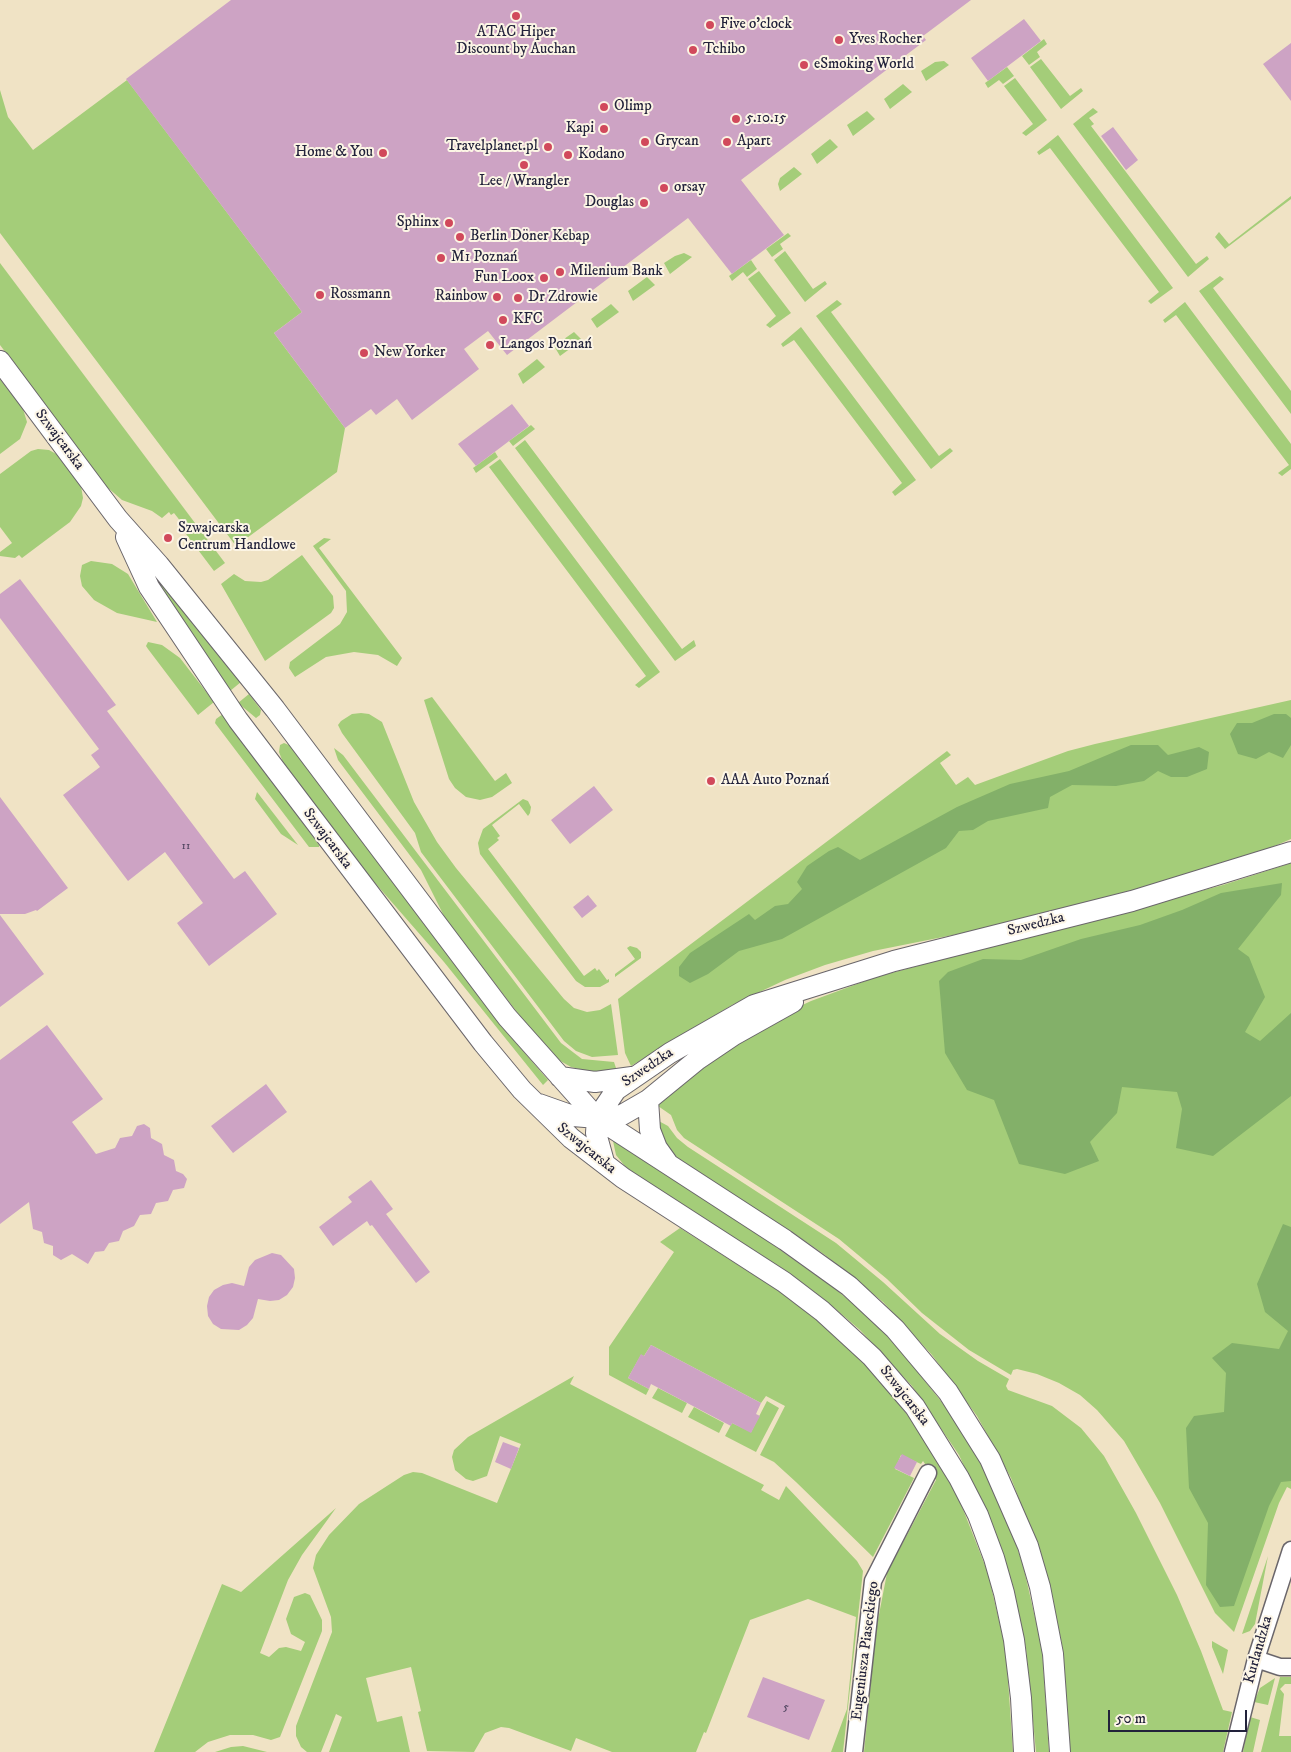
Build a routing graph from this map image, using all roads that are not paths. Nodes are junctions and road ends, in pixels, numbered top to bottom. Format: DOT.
graph roads {
  1 [pos="0,361"];
  2 [pos="118,519"];
  3 [pos="1291,846"];
  4 [pos="1291,852"];
  5 [pos="1251,865"];
  6 [pos="821,986"];
  7 [pos="560,1077"];
  8 [pos="632,1077"];
  9 [pos="648,1100"];
  10 [pos="533,1101"];
  11 [pos="597,1118"];
  12 [pos="604,1162"];
  13 [pos="671,1167"];
  14 [pos="928,1473"];
  15 [pos="1291,1550"];
  16 [pos="1256,1659"];
  17 [pos="1291,1667"];
  18 [pos="854,1752"];
  19 [pos="1024,1752"];
  20 [pos="1060,1752"];
  21 [pos="1233,1752"];
  1 -- 2 [label="street, Szwajcarska"];
  2 -- 7 [label="street, Szwajcarska"];
  2 -- 10 [label="street, Szwajcarska"];
  3 -- 5 [label="street, Szwedzka"];
  4 -- 5 [label="street, Szwedzka"];
  5 -- 6 [label="street, Szwedzka"];
  6 -- 8 [label="street, Szwedzka"];
  6 -- 9 [label="street, Szwedzka"];
  7 -- 8 [label="street"];
  7 -- 11 [label="street, Szwajcarska"];
  8 -- 11 [label="street, Szwedzka"];
  9 -- 11 [label="street, Szwedzka"];
  9 -- 13 [label="street, Szwedzka"];
  10 -- 11 [label="street, Szwedzka"];
  10 -- 12 [label="street, Szwajcarska"];
  11 -- 12 [label="street"];
  11 -- 13 [label="street, Szwajcarska"];
  12 -- 19 [label="street, Szwajcarska"];
  13 -- 20 [label="street, Szwajcarska"];
  14 -- 18 [label="street, Eugeniusza Piaseckiego"];
  15 -- 16 [label="street, Kurlandzka"];
  16 -- 17 [label="street"];
  16 -- 21 [label="street, Kurlandzka"];
}
